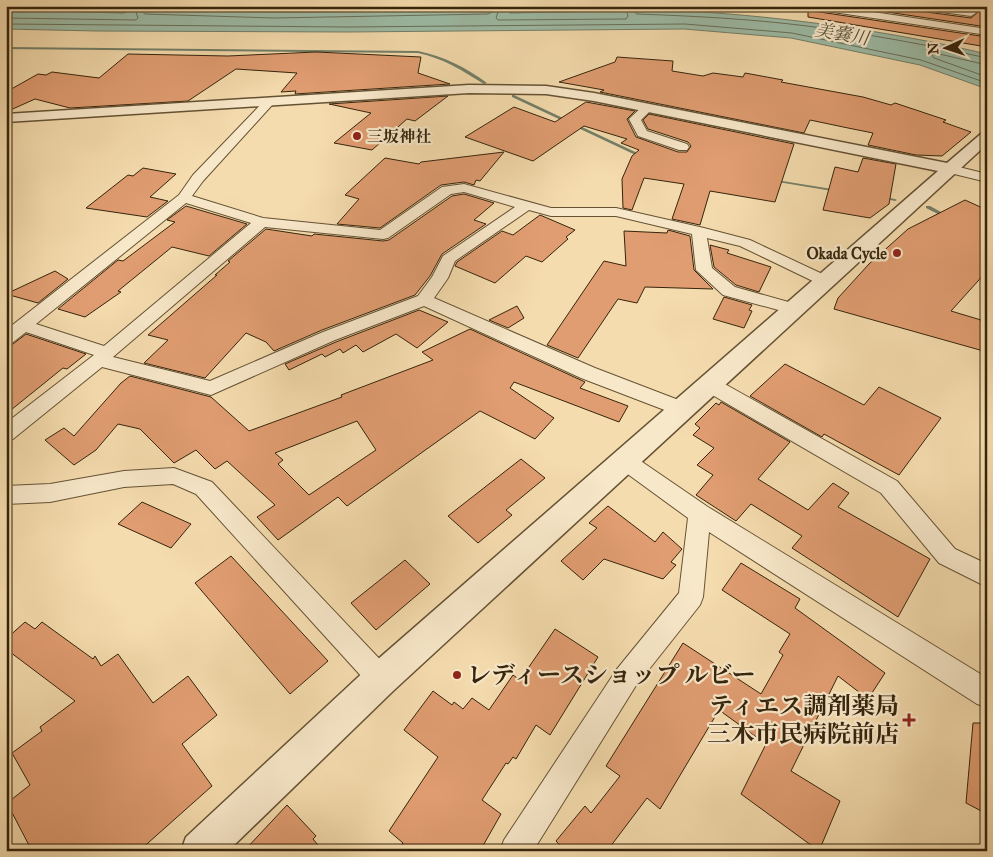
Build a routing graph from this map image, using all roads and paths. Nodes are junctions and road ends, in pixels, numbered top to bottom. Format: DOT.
graph roads {
  1 [pos="813,6"];
  2 [pos="919,6"];
  3 [pos="967,9"];
  4 [pos="985,32"];
  5 [pos="269,102"];
  6 [pos="648,107"];
  7 [pos="6,118"];
  8 [pos="987,136"];
  9 [pos="683,147"];
  10 [pos="952,169"];
  11 [pos="987,178"];
  12 [pos="184,198"];
  13 [pos="527,206"];
  14 [pos="262,222"];
  15 [pos="699,231"];
  16 [pos="825,281"];
  17 [pos="424,300"];
  18 [pos="793,310"];
  19 [pos="25,326"];
  20 [pos="6,340"];
  21 [pos="103,357"];
  22 [pos="710,384"];
  23 [pos="682,409"];
  24 [pos="6,434"];
  25 [pos="625,461"];
  26 [pos="6,495"];
  27 [pos="700,514"];
  28 [pos="987,576"];
  29 [pos="381,679"];
  30 [pos="987,694"];
  31 [pos="200,851"];
  32 [pos="516,851"];
  1 -- 4 [label="street"];
  2 -- 3 [label="street"];
  3 -- 4 [label="street"];
  5 -- 6 [label="street"];
  5 -- 7 [label="street"];
  5 -- 12 [label="street"];
  6 -- 9 [label="street"];
  6 -- 10 [label="street"];
  8 -- 10 [label="street"];
  10 -- 11 [label="street"];
  10 -- 16 [label="street"];
  12 -- 14 [label="street"];
  12 -- 19 [label="street"];
  13 -- 14 [label="street"];
  13 -- 15 [label="street"];
  13 -- 17 [label="street"];
  14 -- 21 [label="street"];
  15 -- 16 [label="street"];
  15 -- 18 [label="street"];
  16 -- 18 [label="street"];
  17 -- 21 [label="street"];
  17 -- 23 [label="street"];
  18 -- 22 [label="street"];
  19 -- 20 [label="street"];
  19 -- 21 [label="street"];
  21 -- 24 [label="street"];
  22 -- 23 [label="street"];
  22 -- 28 [label="street"];
  23 -- 25 [label="street"];
  25 -- 27 [label="street"];
  25 -- 29 [label="street"];
  26 -- 29 [label="street"];
  27 -- 30 [label="street"];
  27 -- 32 [label="street"];
  29 -- 31 [label="street"];
}
